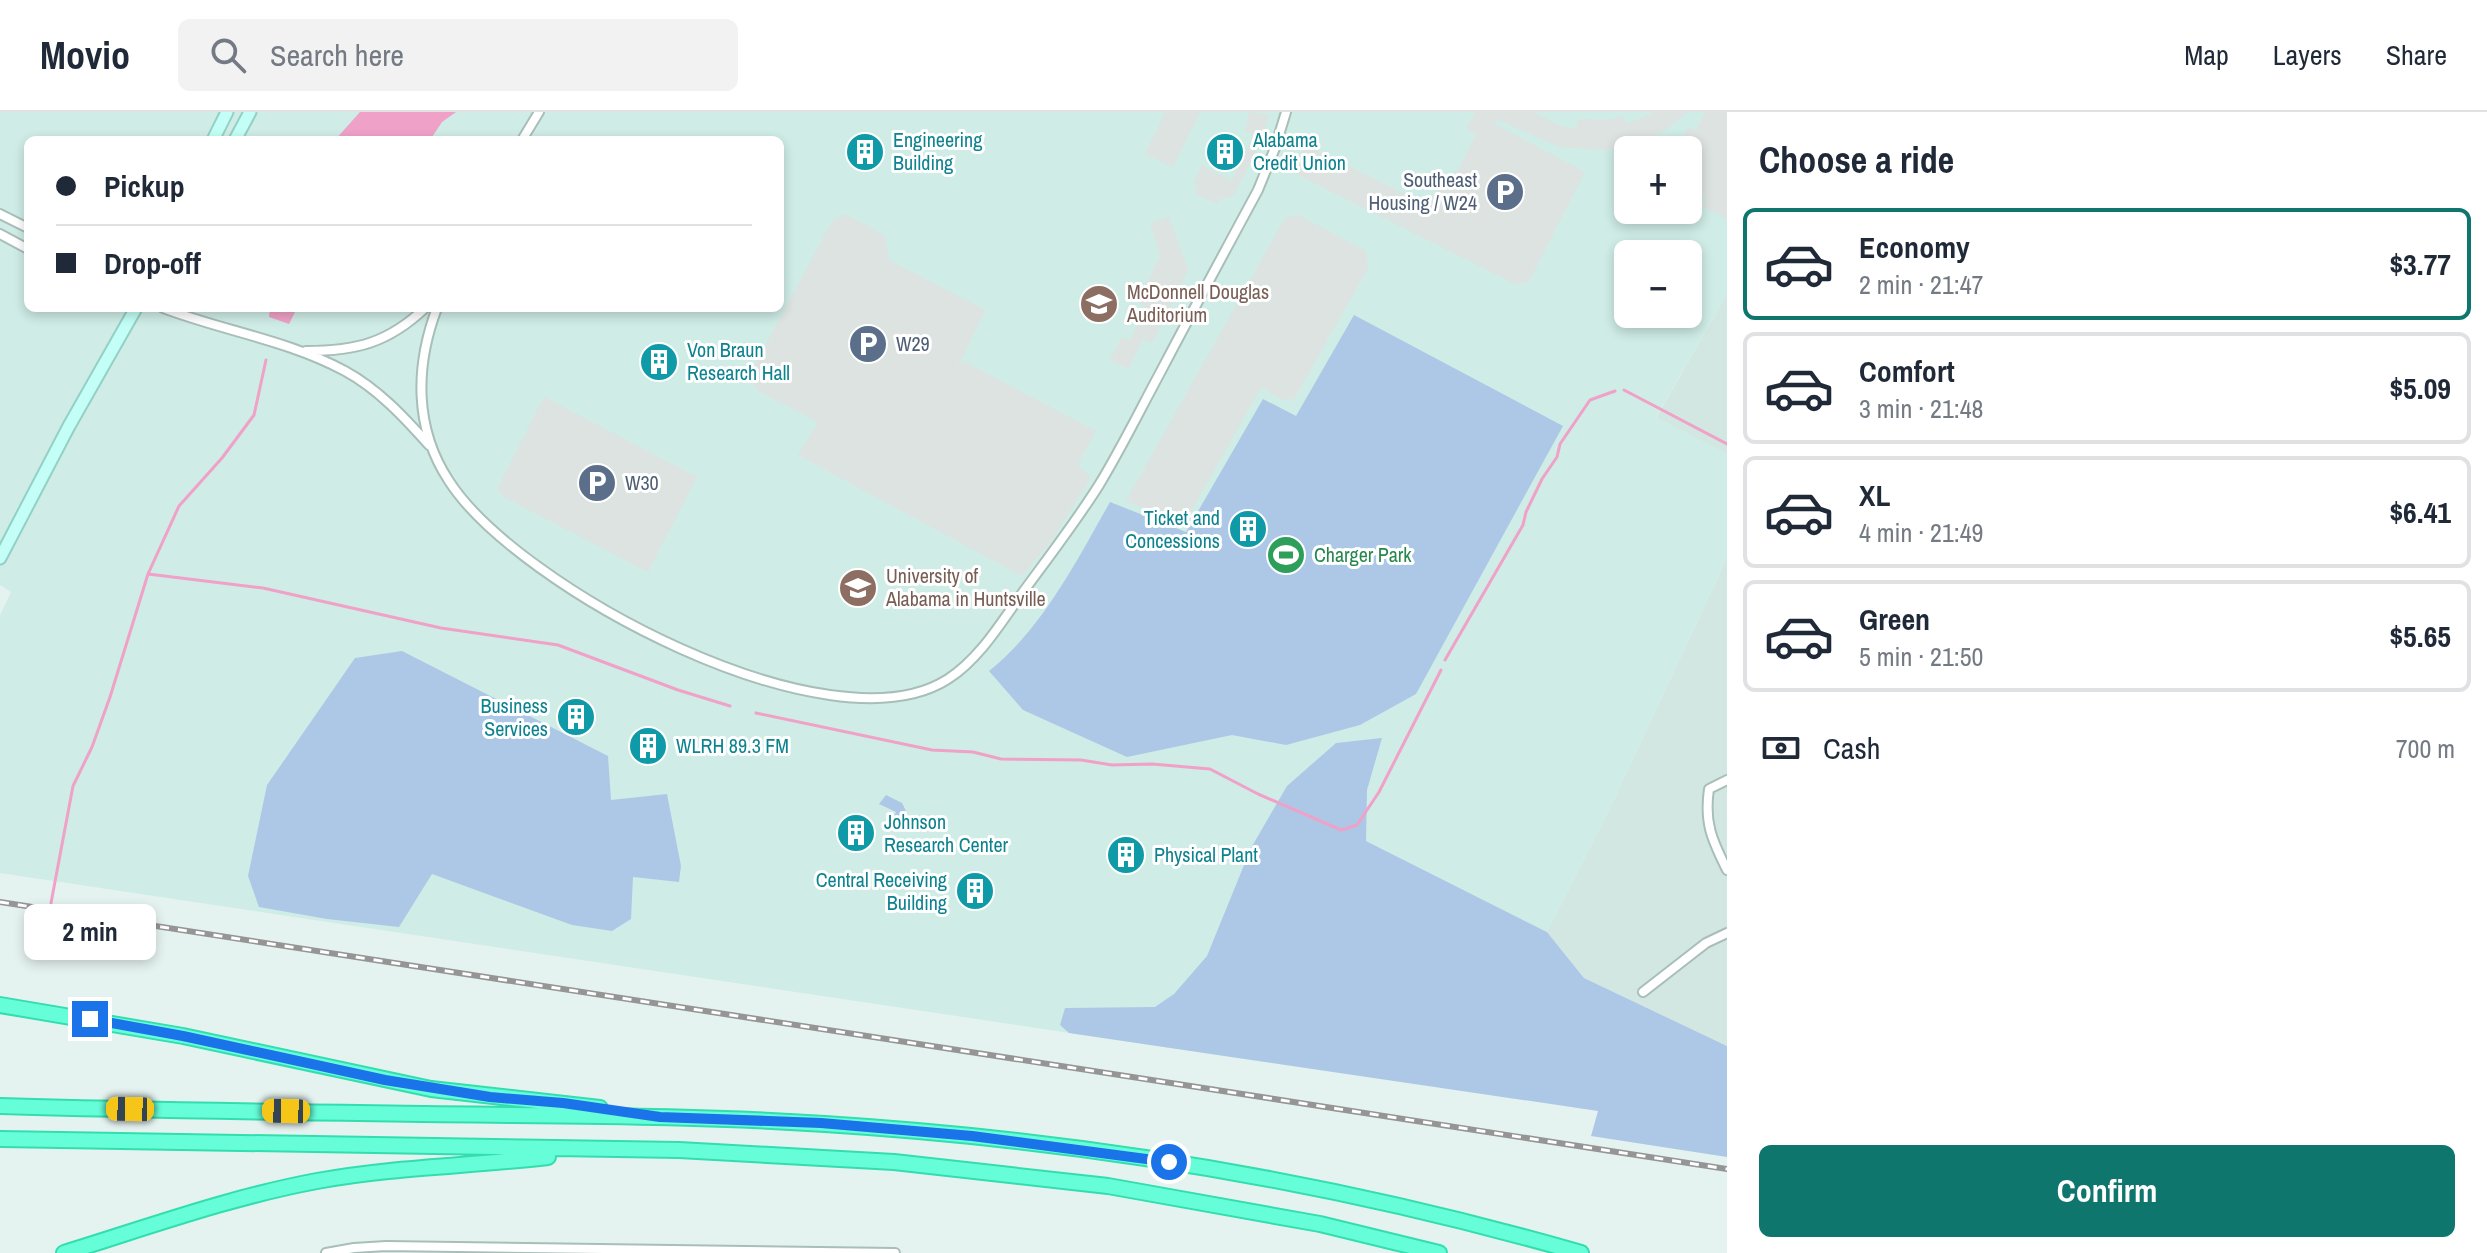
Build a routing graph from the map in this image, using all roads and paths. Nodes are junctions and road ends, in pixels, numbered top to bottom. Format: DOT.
graph roads {
  1 [pos="227,112"];
  2 [pos="250,112"];
  3 [pos="539,112"];
  4 [pos="1286,112"];
  5 [pos="215,136"];
  6 [pos="237,136"];
  7 [pos="524,136"];
  8 [pos="0,214"];
  9 [pos="24,226"];
  10 [pos="0,234"];
  11 [pos="24,247"];
  12 [pos="134,312"];
  13 [pos="176,312"];
  14 [pos="420,312"];
  15 [pos="436,312"];
  16 [pos="303,351"];
  17 [pos="432,448"];
  18 [pos="0,558"];
  19 [pos="1727,780"];
  20 [pos="1727,870"];
  21 [pos="1727,933"];
  22 [pos="1643,992"];
  23 [pos="0,1005"];
  24 [pos="0,1106"];
  25 [pos="660,1117"];
  26 [pos="0,1139"];
  27 [pos="603,1150"];
  28 [pos="1578,1252"];
  29 [pos="64,1253"];
  30 [pos="326,1253"];
  31 [pos="895,1253"];
  32 [pos="1439,1253"];
  33 [pos="1590,1253"];
  1 -- 5 [label="main road"];
  2 -- 6 [label="main road"];
  3 -- 7 [label="street"];
  4 -- 17 [label="street"];
  8 -- 9 [label="street"];
  10 -- 11 [label="street"];
  12 -- 18 [label="main road"];
  13 -- 16 [label="street"];
  14 -- 16 [label="street"];
  15 -- 17 [label="street"];
  16 -- 17 [label="street"];
  19 -- 20 [label="street"];
  21 -- 22 [label="street"];
  23 -- 25 [label="highway"];
  24 -- 25 [label="highway"];
  25 -- 28 [label="highway"];
  26 -- 27 [label="highway"];
  27 -- 29 [label="highway"];
  27 -- 32 [label="highway"];
  28 -- 33 [label="highway"];
  30 -- 31 [label="street"];
}
